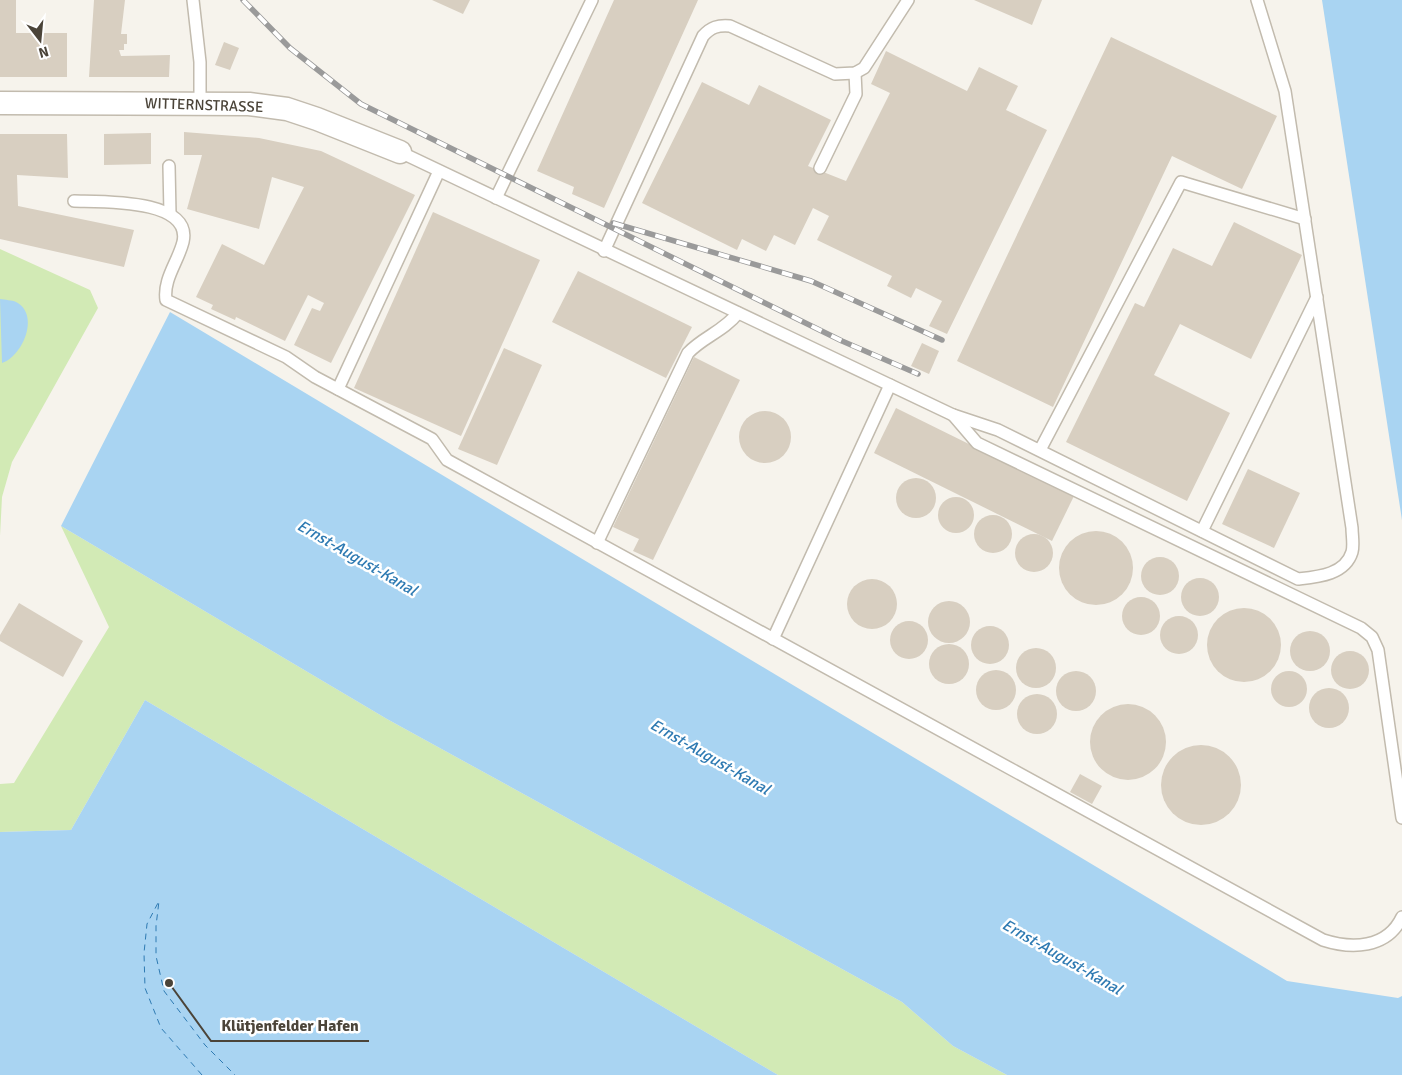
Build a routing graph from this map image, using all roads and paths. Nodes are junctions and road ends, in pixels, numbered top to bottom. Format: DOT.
graph roads {
  1 [pos="193,0"];
  2 [pos="592,0"];
  3 [pos="908,0"];
  4 [pos="1258,0"];
  5 [pos="855,73"];
  6 [pos="0,103"];
  7 [pos="200,104"];
  8 [pos="400,152"];
  9 [pos="169,166"];
  10 [pos="820,168"];
  11 [pos="440,171"];
  12 [pos="496,198"];
  13 [pos="74,200"];
  14 [pos="170,214"];
  15 [pos="1304,218"];
  16 [pos="604,251"];
  17 [pos="1317,297"];
  18 [pos="738,313"];
  19 [pos="890,385"];
  20 [pos="338,389"];
  21 [pos="953,415"];
  22 [pos="1040,450"];
  23 [pos="1202,532"];
  24 [pos="598,543"];
  25 [pos="773,639"];
  26 [pos="1402,818"];
  27 [pos="1402,917"];
  1 -- 7 [label="lane"];
  2 -- 12 [label="lane"];
  3 -- 5 [label="lane"];
  4 -- 15 [label="lane"];
  5 -- 10 [label="lane"];
  5 -- 16 [label="lane"];
  6 -- 7 [label="street, WITTERNSTRASSE"];
  7 -- 8 [label="street, WITTERNSTRASSE"];
  8 -- 11 [label="lane"];
  9 -- 14 [label="lane"];
  11 -- 12 [label="lane"];
  11 -- 20 [label="lane"];
  12 -- 16 [label="lane"];
  13 -- 14 [label="lane"];
  14 -- 20 [label="lane"];
  15 -- 17 [label="lane"];
  15 -- 22 [label="lane"];
  16 -- 18 [label="lane"];
  17 -- 23 [label="lane"];
  17 -- 23 [label="lane"];
  18 -- 19 [label="lane"];
  18 -- 24 [label="lane"];
  19 -- 21 [label="lane"];
  19 -- 25 [label="lane"];
  20 -- 24 [label="lane"];
  21 -- 22 [label="lane"];
  21 -- 26 [label="lane"];
  22 -- 23 [label="lane"];
  24 -- 25 [label="lane"];
  25 -- 27 [label="lane"];
}
